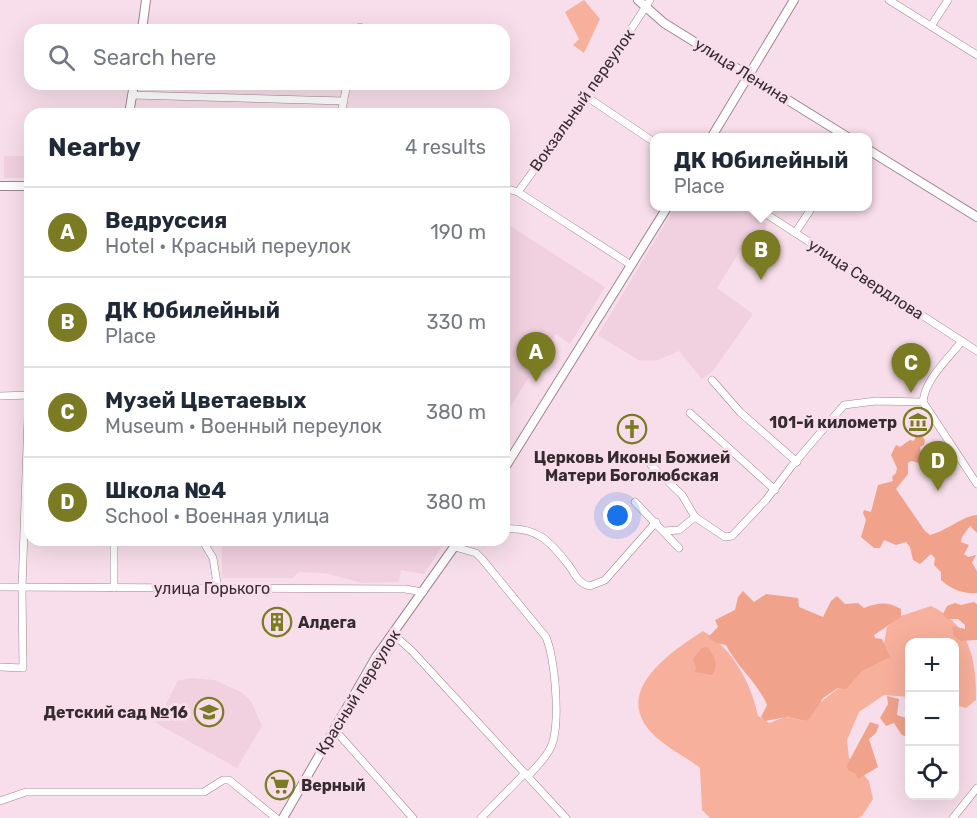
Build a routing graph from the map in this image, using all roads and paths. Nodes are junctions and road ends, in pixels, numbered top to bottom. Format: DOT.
graph roads {
  1 [pos="146,0"];
  2 [pos="638,0"];
  3 [pos="794,0"];
  4 [pos="889,0"];
  5 [pos="948,0"];
  6 [pos="648,4"];
  7 [pos="143,24"];
  8 [pos="931,26"];
  9 [pos="977,55"];
  10 [pos="748,74"];
  11 [pos="133,90"];
  12 [pos="346,90"];
  13 [pos="132,95"];
  14 [pos="587,98"];
  15 [pos="344,102"];
  16 [pos="130,108"];
  17 [pos="342,108"];
  18 [pos="714,133"];
  19 [pos="841,133"];
  20 [pos="650,139"];
  21 [pos="872,152"];
  22 [pos="0,186"];
  23 [pos="24,186"];
  24 [pos="510,190"];
  25 [pos="518,192"];
  26 [pos="510,193"];
  27 [pos="665,211"];
  28 [pos="760,211"];
  29 [pos="810,211"];
  30 [pos="977,217"];
  31 [pos="795,233"];
  32 [pos="631,265"];
  33 [pos="962,341"];
  34 [pos="977,351"];
  35 [pos="711,380"];
  36 [pos="24,395"];
  37 [pos="0,396"];
  38 [pos="923,402"];
  39 [pos="690,413"];
  40 [pos="510,459"];
  41 [pos="797,462"];
  42 [pos="651,465"];
  43 [pos="977,484"];
  44 [pos="775,490"];
  45 [pos="635,502"];
  46 [pos="695,517"];
  47 [pos="656,522"];
  48 [pos="510,528"];
  49 [pos="664,531"];
  50 [pos="24,533"];
  51 [pos="114,546"];
  52 [pos="206,546"];
  53 [pos="456,546"];
  54 [pos="461,546"];
  55 [pos="679,548"];
  56 [pos="0,587"];
  57 [pos="22,588"];
  58 [pos="114,588"];
  59 [pos="218,589"];
  60 [pos="423,592"];
  61 [pos="393,634"];
  62 [pos="0,667"];
  63 [pos="334,729"];
  64 [pos="526,774"];
  65 [pos="977,788"];
  66 [pos="0,801"];
  67 [pos="276,818"];
  68 [pos="283,818"];
  69 [pos="413,818"];
  70 [pos="481,818"];
  71 [pos="566,818"];
  72 [pos="953,818"];
  1 -- 7 [label="main road"];
  2 -- 6 [label="main road, улица Ленина"];
  3 -- 10 [label="main road"];
  4 -- 8 [label="street"];
  5 -- 8 [label="street"];
  6 -- 10 [label="main road, улица Ленина"];
  6 -- 14 [label="street, Вокзальный переулок"];
  8 -- 9 [label="street"];
  10 -- 18 [label="main road"];
  10 -- 19 [label="main road, улица Ленина"];
  11 -- 13 [label="main road"];
  12 -- 15 [label="street"];
  13 -- 15 [label="street"];
  13 -- 16 [label="main road"];
  14 -- 20 [label="street"];
  14 -- 25 [label="street, Вокзальный переулок"];
  15 -- 17 [label="street"];
  21 -- 30 [label="main road"];
  22 -- 23 [label="main road"];
  24 -- 25 [label="street"];
  25 -- 26 [label="street"];
  25 -- 32 [label="street"];
  27 -- 32 [label="main road"];
  28 -- 31 [label="street, улица Свердлова"];
  29 -- 31 [label="street"];
  31 -- 33 [label="street, улица Свердлова"];
  32 -- 40 [label="main road"];
  33 -- 34 [label="street, улица Свердлова"];
  33 -- 38 [label="street"];
  35 -- 41 [label="street"];
  36 -- 37 [label="street"];
  38 -- 41 [label="street"];
  38 -- 43 [label="street"];
  39 -- 44 [label="street"];
  41 -- 44 [label="street"];
  42 -- 46 [label="street"];
  44 -- 46 [label="street"];
  45 -- 47 [label="street"];
  46 -- 49 [label="street"];
  47 -- 48 [label="street"];
  47 -- 49 [label="street"];
  49 -- 55 [label="street"];
  50 -- 57 [label="street"];
  51 -- 58 [label="street"];
  52 -- 59 [label="street"];
  53 -- 60 [label="main road, Красный переулок"];
  54 -- 64 [label="street"];
  56 -- 57 [label="street, улица Горького"];
  57 -- 58 [label="street, улица Горького"];
  57 -- 62 [label="street"];
  58 -- 59 [label="street, улица Горького"];
  59 -- 60 [label="street, улица Горького"];
  60 -- 61 [label="main road, Красный переулок"];
  61 -- 63 [label="main road, Красный переулок"];
  61 -- 64 [label="street"];
  63 -- 68 [label="main road, Красный переулок"];
  63 -- 69 [label="street"];
  64 -- 70 [label="street"];
  64 -- 71 [label="street"];
  65 -- 72 [label="street"];
  66 -- 67 [label="street"];
}
